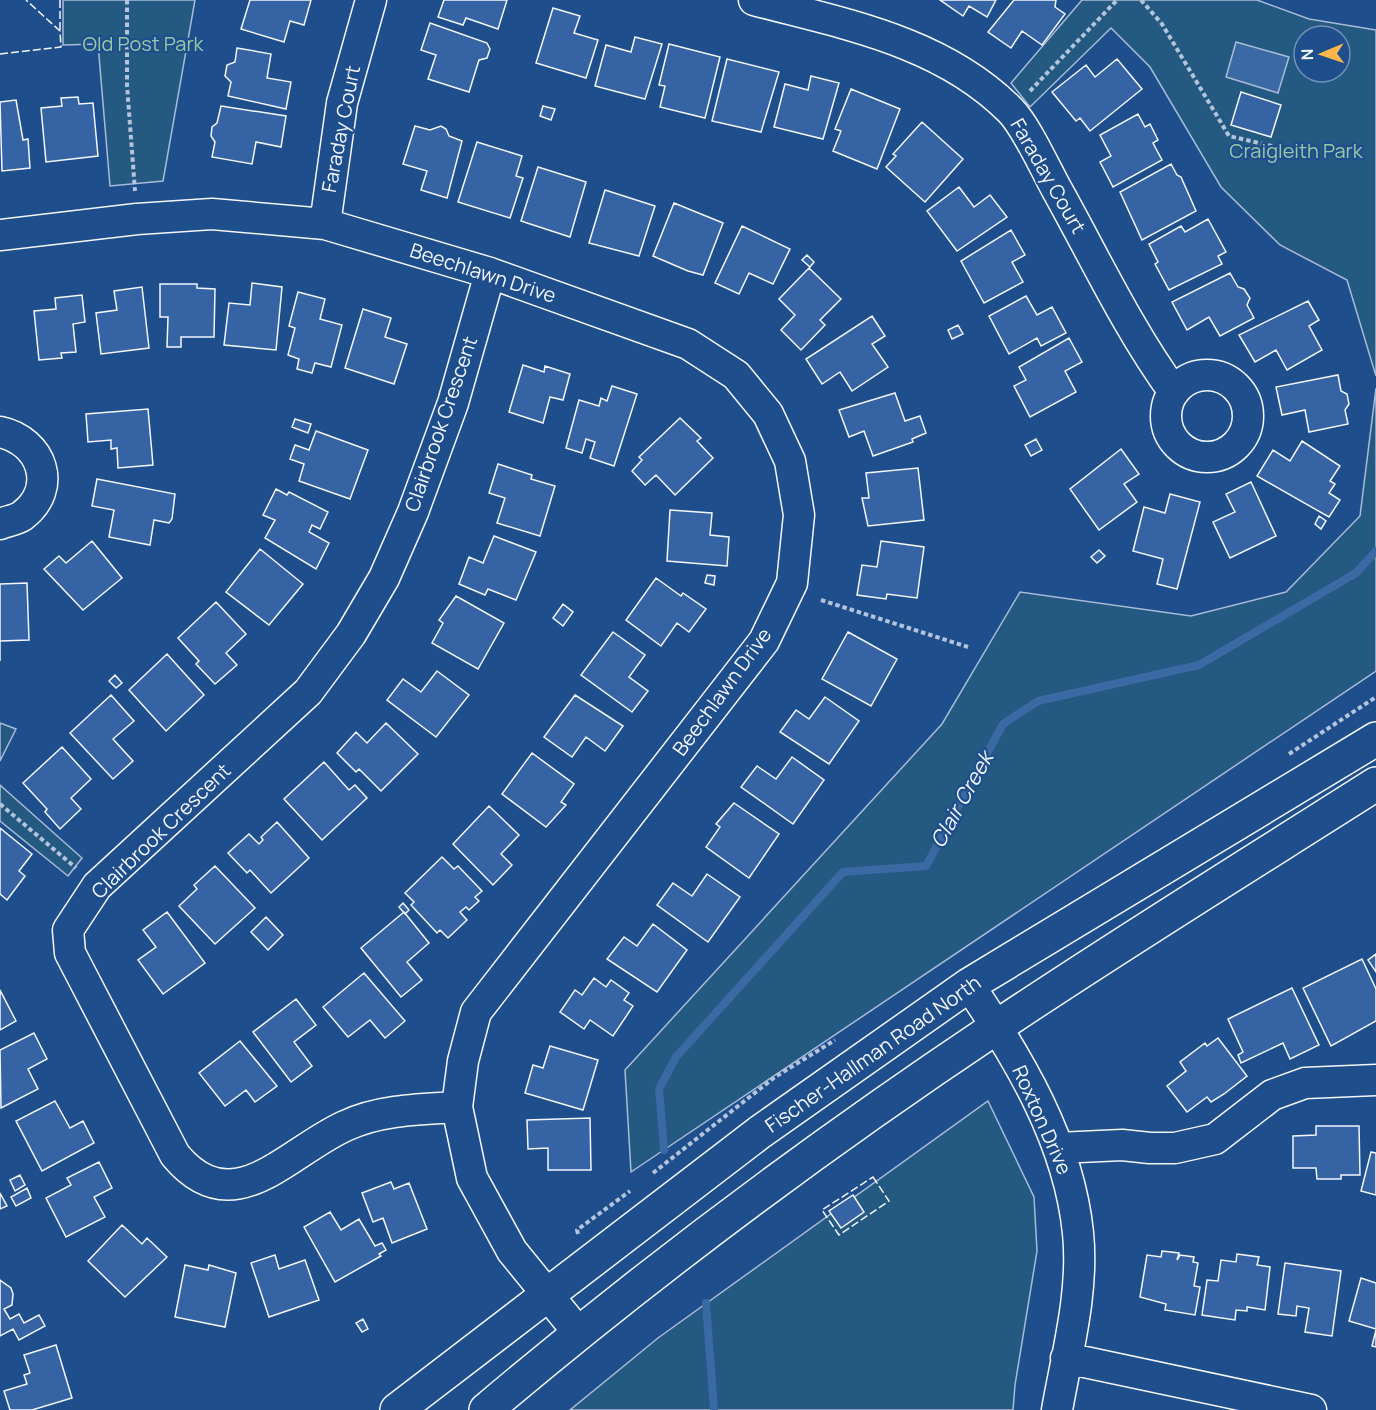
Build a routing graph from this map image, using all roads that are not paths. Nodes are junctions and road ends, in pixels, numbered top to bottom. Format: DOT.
graph roads {
  1 [pos="371,0"];
  2 [pos="754,0"];
  3 [pos="325,224"];
  4 [pos="0,235"];
  5 [pos="490,273"];
  6 [pos="1174,392"];
  7 [pos="0,432"];
  8 [pos="0,524"];
  9 [pos="1376,739"];
  10 [pos="1376,784"];
  11 [pos="969,985"];
  12 [pos="997,1026"];
  13 [pos="1376,1080"];
  14 [pos="457,1107"];
  15 [pos="1058,1148"];
  16 [pos="548,1294"];
  17 [pos="578,1332"];
  18 [pos="1066,1358"];
  19 [pos="398,1410"];
  20 [pos="486,1410"];
  21 [pos="1057,1410"];
  22 [pos="1311,1410"];
  1 -- 3 [label="street, Faraday Court"];
  2 -- 6 [label="street, Faraday Court"];
  3 -- 4 [label="street, Beechlawn Drive"];
  3 -- 5 [label="street, Beechlawn Drive"];
  5 -- 14 [label="street, Beechlawn Drive"];
  5 -- 14 [label="street, Clairbrook Crescent"];
  7 -- 8 [label="street"];
  9 -- 11 [label="main road, Fischer-Hallman Road North"];
  10 -- 12 [label="main road"];
  11 -- 12 [label="street, Roxton Drive"];
  11 -- 16 [label="main road, Fischer-Hallman Road North"];
  12 -- 15 [label="street, Roxton Drive"];
  12 -- 17 [label="main road"];
  13 -- 15 [label="street"];
  14 -- 16 [label="street, Beechlawn Drive"];
  15 -- 18 [label="street, Roxton Drive"];
  16 -- 17 [label="street, Beechlawn Drive"];
  16 -- 19 [label="main road, Fischer-Hallman Road North"];
  17 -- 20 [label="main road"];
  18 -- 21 [label="street, Roxton Drive"];
  18 -- 22 [label="street"];
}
